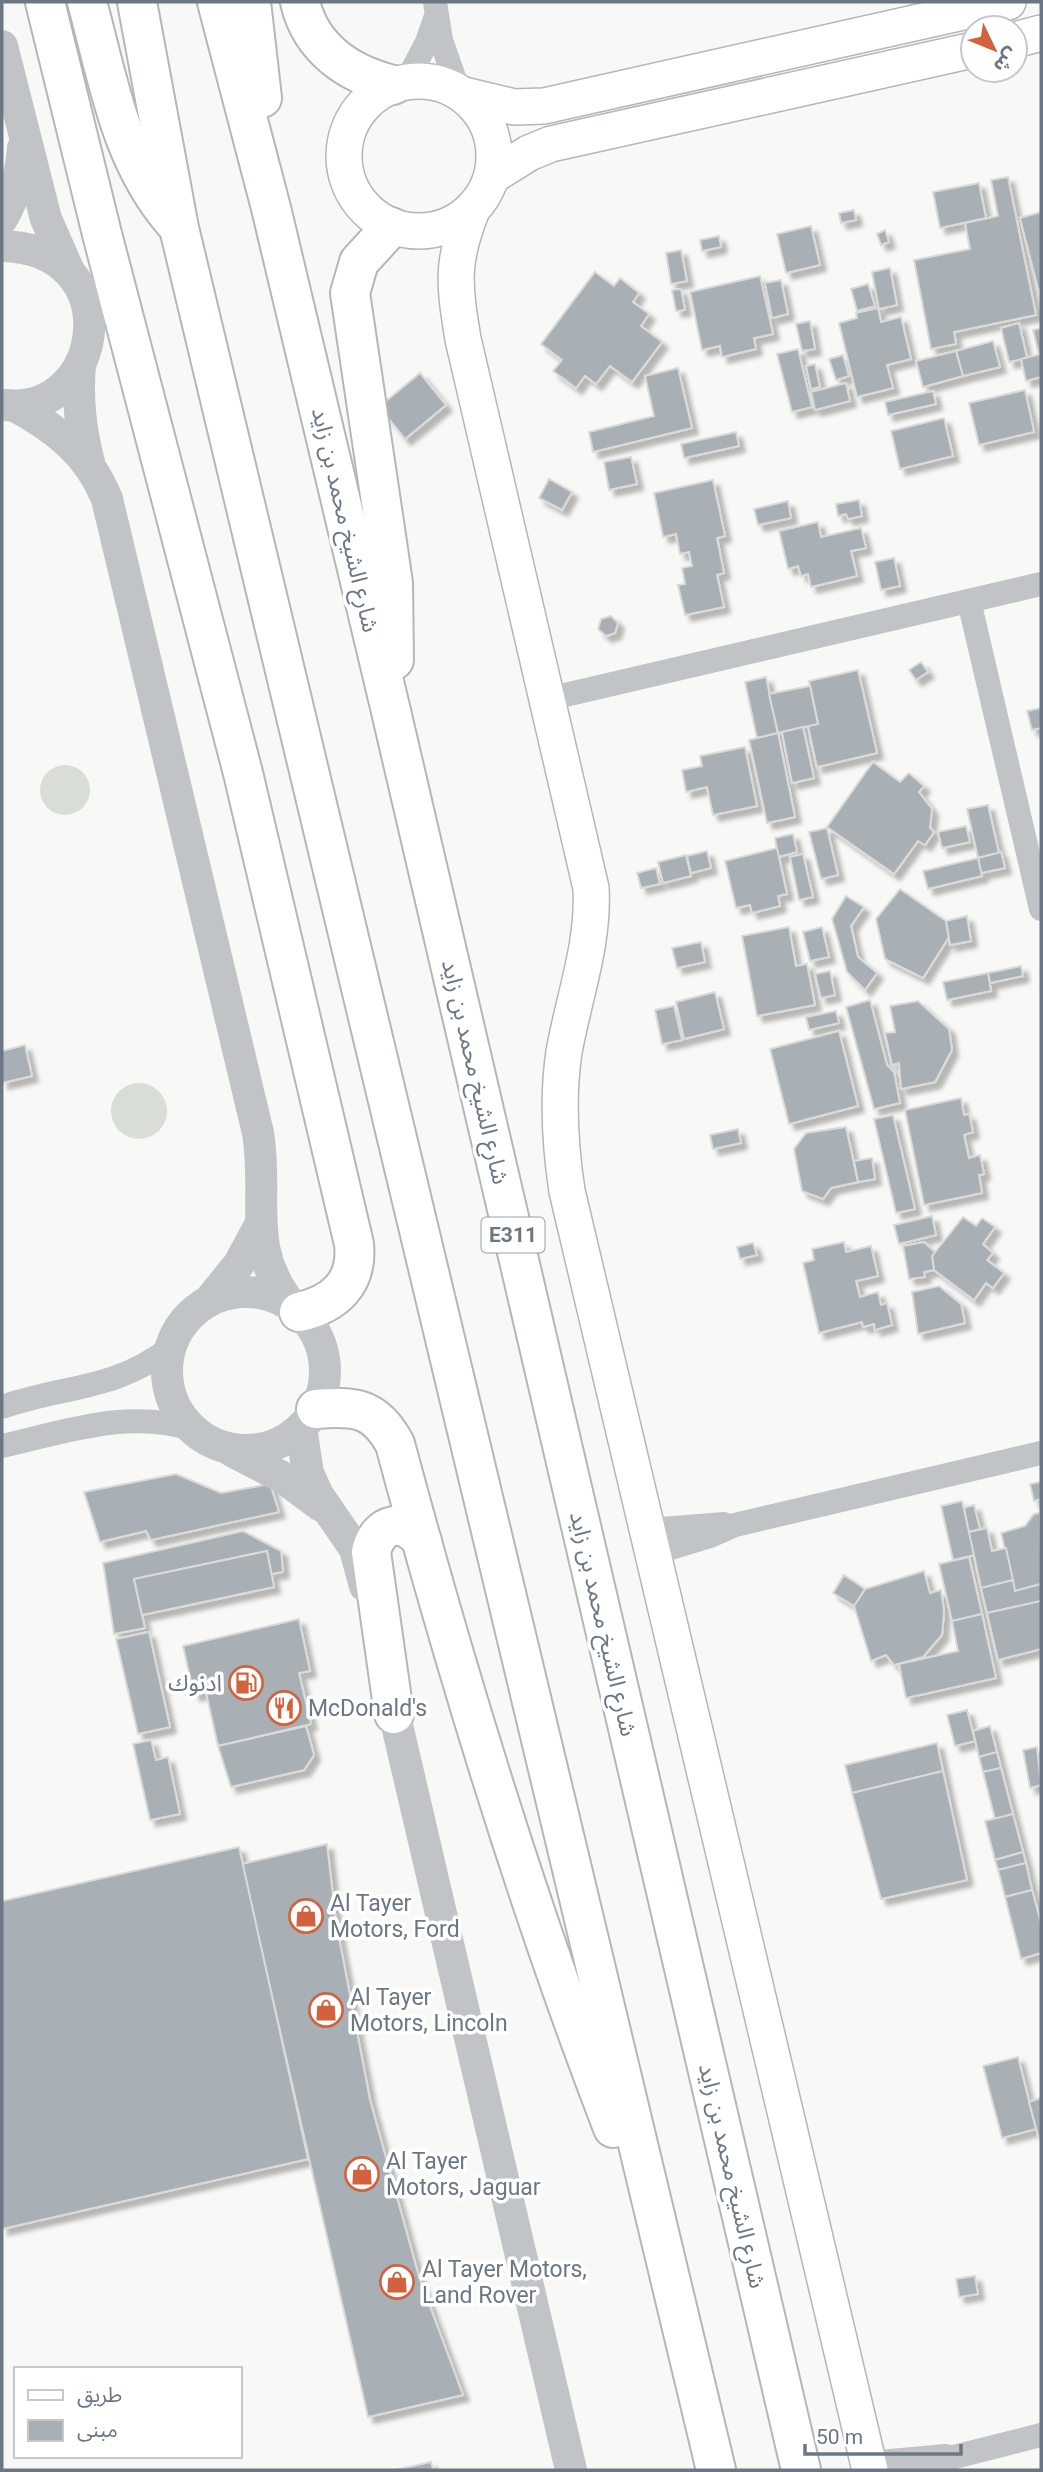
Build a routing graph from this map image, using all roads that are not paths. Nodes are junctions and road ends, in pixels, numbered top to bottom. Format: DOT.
graph roads {
  1 [pos="45,2"];
  2 [pos="87,2"];
  3 [pos="136,2"];
  4 [pos="217,2"];
  5 [pos="251,2"];
  6 [pos="300,2"];
  7 [pos="1008,2"];
  8 [pos="436,9"];
  9 [pos="875,33"];
  10 [pos="2,46"];
  11 [pos="959,53"];
  12 [pos="399,83"];
  13 [pos="811,87"];
  14 [pos="462,94"];
  15 [pos="24,139"];
  16 [pos="492,176"];
  17 [pos="271,208"];
  18 [pos="472,210"];
  19 [pos="2,219"];
  20 [pos="179,228"];
  21 [pos="398,229"];
  22 [pos="2,246"];
  23 [pos="70,272"];
  24 [pos="461,330"];
  25 [pos="80,365"];
  26 [pos="8,405"];
  27 [pos="89,462"];
  28 [pos="1041,584"];
  29 [pos="969,601"];
  30 [pos="548,699"];
  31 [pos="390,707"];
  32 [pos="1033,838"];
  33 [pos="1041,909"];
  34 [pos="261,1222"];
  35 [pos="209,1301"];
  36 [pos="295,1309"];
  37 [pos="170,1348"];
  38 [pos="2,1407"];
  39 [pos="308,1419"];
  40 [pos="192,1429"];
  41 [pos="2,1446"];
  42 [pos="228,1449"];
  43 [pos="1041,1453"];
  44 [pos="331,1513"];
  45 [pos="422,1541"];
  46 [pos="651,1541"];
  47 [pos="394,1714"];
  48 [pos="666,2264"];
  49 [pos="1041,2435"];
  50 [pos="954,2457"];
  51 [pos="869,2467"];
  52 [pos="571,2470"];
  53 [pos="716,2470"];
  54 [pos="801,2470"];
  55 [pos="926,2470"];
  1 -- 36 [label="highway"];
  2 -- 20 [label="highway"];
  3 -- 20 [label="highway"];
  4 -- 17 [label="highway, شارع الشيخ محمد بن زايد / E311"];
  5 -- 17 [label="highway"];
  6 -- 12 [label="highway"];
  7 -- 9 [label="main road"];
  8 -- 12 [label="street"];
  8 -- 14 [label="street"];
  9 -- 13 [label="main road"];
  9 -- 14 [label="main road"];
  10 -- 15 [label="street"];
  11 -- 13 [label="main road"];
  12 -- 14 [label="main road"];
  12 -- 21 [label="main road"];
  13 -- 16 [label="main road"];
  14 -- 16 [label="main road"];
  15 -- 19 [label="street"];
  15 -- 23 [label="street"];
  16 -- 18 [label="main road"];
  17 -- 31 [label="highway, شارع الشيخ محمد بن زايد / E311"];
  18 -- 21 [label="main road"];
  18 -- 24 [label="main road"];
  20 -- 48 [label="highway"];
  21 -- 24 [label="main road"];
  21 -- 31 [label="highway"];
  22 -- 23 [label="street"];
  23 -- 25 [label="street"];
  24 -- 30 [label="main road"];
  25 -- 26 [label="street"];
  25 -- 27 [label="street"];
  26 -- 27 [label="street"];
  27 -- 34 [label="street"];
  28 -- 29 [label="street"];
  29 -- 30 [label="street"];
  29 -- 32 [label="street"];
  30 -- 46 [label="main road"];
  31 -- 54 [label="highway, شارع الشيخ محمد بن زايد / E311"];
  32 -- 33 [label="street"];
  34 -- 35 [label="street"];
  34 -- 36 [label="street"];
  35 -- 36 [label="street"];
  35 -- 37 [label="street"];
  36 -- 39 [label="street"];
  37 -- 38 [label="street"];
  37 -- 40 [label="street"];
  39 -- 42 [label="street"];
  39 -- 44 [label="street"];
  39 -- 45 [label="highway"];
  40 -- 41 [label="street"];
  40 -- 42 [label="street"];
  42 -- 44 [label="street"];
  43 -- 46 [label="street"];
  44 -- 47 [label="street"];
  45 -- 47 [label="highway"];
  45 -- 48 [label="highway"];
  46 -- 51 [label="main road"];
  47 -- 52 [label="street"];
  48 -- 53 [label="highway"];
  49 -- 50 [label="street"];
  50 -- 51 [label="street"];
  50 -- 55 [label="street"];
}
